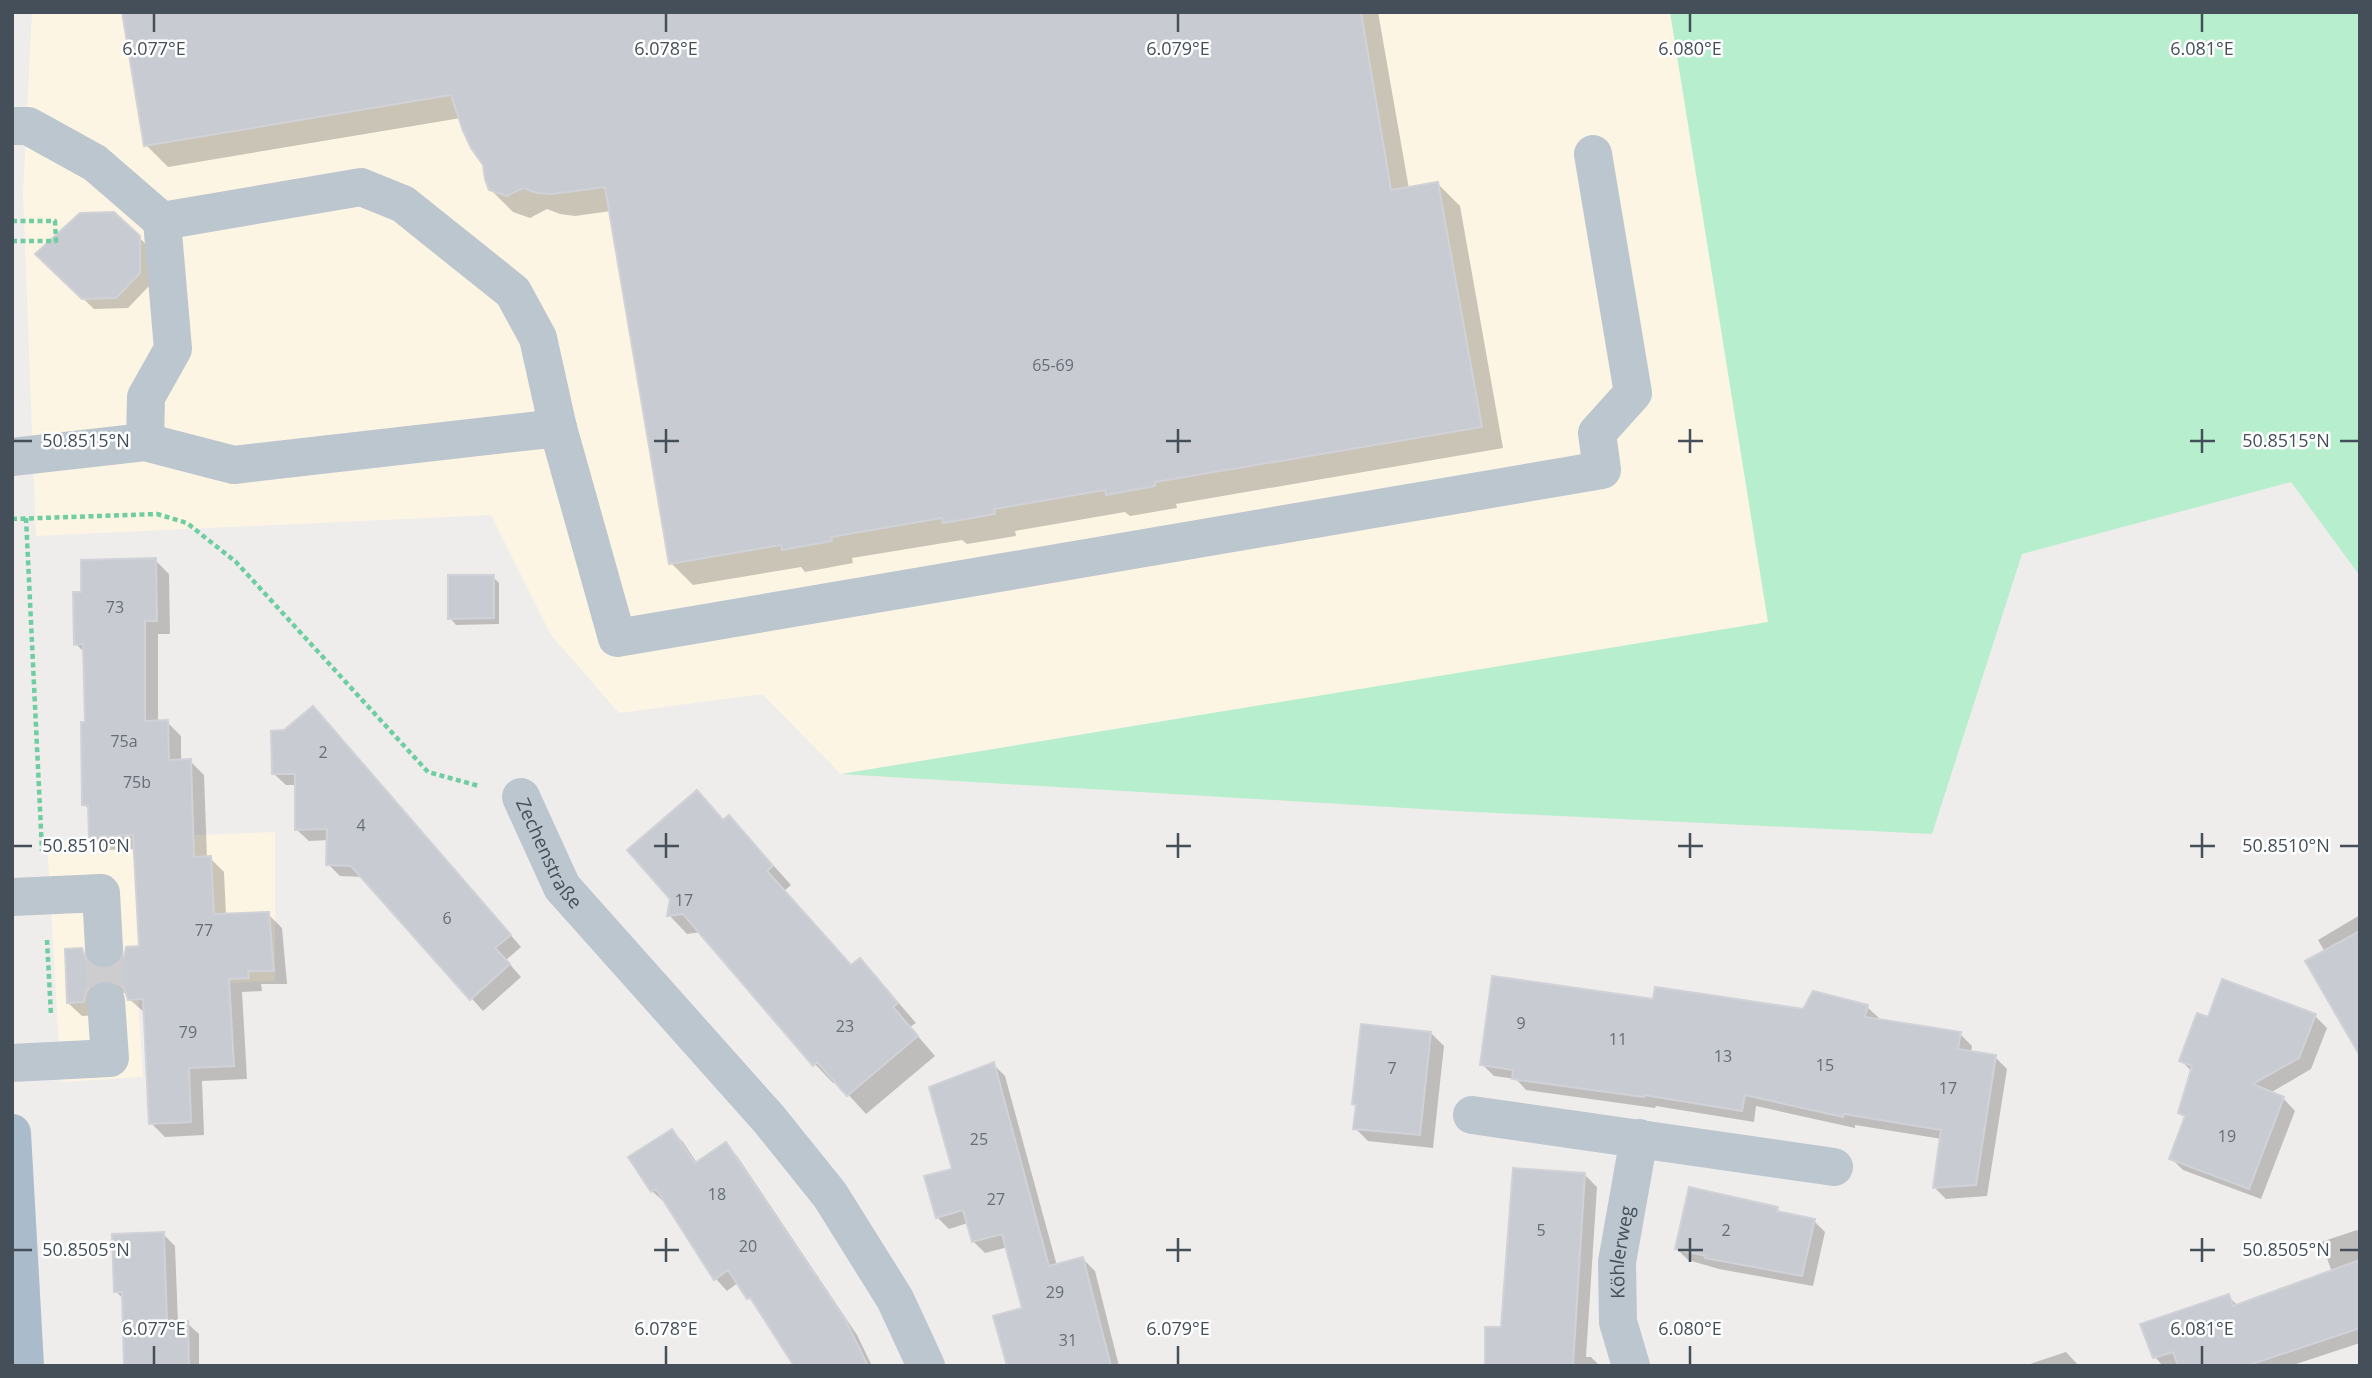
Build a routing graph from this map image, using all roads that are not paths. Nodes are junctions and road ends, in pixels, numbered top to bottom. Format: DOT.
graph roads {
  1 [pos="12,125"];
  2 [pos="1593,154"];
  3 [pos="163,221"];
  4 [pos="558,428"];
  5 [pos="145,442"];
  6 [pos="12,457"];
  7 [pos="521,797"];
  8 [pos="12,897"];
  9 [pos="104,947"];
  10 [pos="106,1001"];
  11 [pos="12,1063"];
  12 [pos="1472,1115"];
  13 [pos="1639,1138"];
  14 [pos="13,1157"];
  15 [pos="1834,1167"];
  16 [pos="21,1351"];
  17 [pos="926,1366"];
  18 [pos="1631,1366"];
  1 -- 3 [label="street"];
  2 -- 4 [label="street"];
  3 -- 4 [label="street"];
  3 -- 5 [label="street"];
  4 -- 5 [label="street"];
  5 -- 6 [label="street"];
  7 -- 17 [label="street, Zechenstraße"];
  8 -- 9 [label="street"];
  10 -- 11 [label="street"];
  12 -- 13 [label="street"];
  13 -- 15 [label="street"];
  13 -- 18 [label="street, Köhlerweg"];
  14 -- 16 [label="main road"];
}
